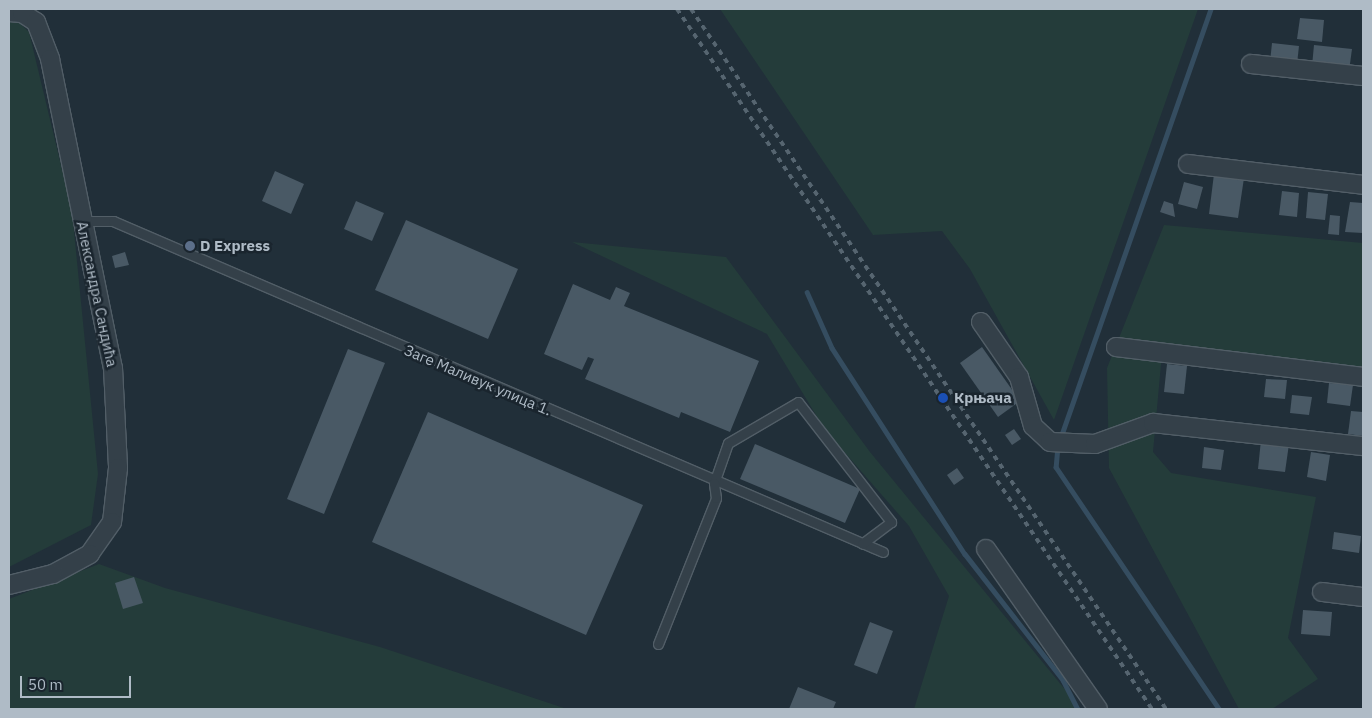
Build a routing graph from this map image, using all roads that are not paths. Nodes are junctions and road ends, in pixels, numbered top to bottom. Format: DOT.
graph roads {
  1 [pos="9,12"];
  2 [pos="28,12"];
  3 [pos="1252,64"];
  4 [pos="1363,76"];
  5 [pos="1188,164"];
  6 [pos="1363,185"];
  7 [pos="81,221"];
  8 [pos="981,322"];
  9 [pos="1116,347"];
  10 [pos="1363,377"];
  11 [pos="1363,446"];
  12 [pos="714,482"];
  13 [pos="862,544"];
  14 [pos="986,549"];
  15 [pos="883,552"];
  16 [pos="9,585"];
  17 [pos="1322,592"];
  18 [pos="1363,597"];
  19 [pos="658,644"];
  20 [pos="1098,709"];
  1 -- 2 [label="street"];
  2 -- 7 [label="street, Александра Сандића"];
  3 -- 4 [label="street"];
  5 -- 6 [label="street"];
  7 -- 12 [label="lane, Заге Маливук улица 1."];
  7 -- 16 [label="street, Александра Сандића"];
  8 -- 11 [label="street"];
  9 -- 10 [label="street"];
  12 -- 13 [label="lane, Заге Маливук улица 1."];
  12 -- 13 [label="lane"];
  12 -- 19 [label="lane"];
  13 -- 15 [label="lane, Заге Маливук улица 1."];
  14 -- 20 [label="street"];
  17 -- 18 [label="street"];
}
